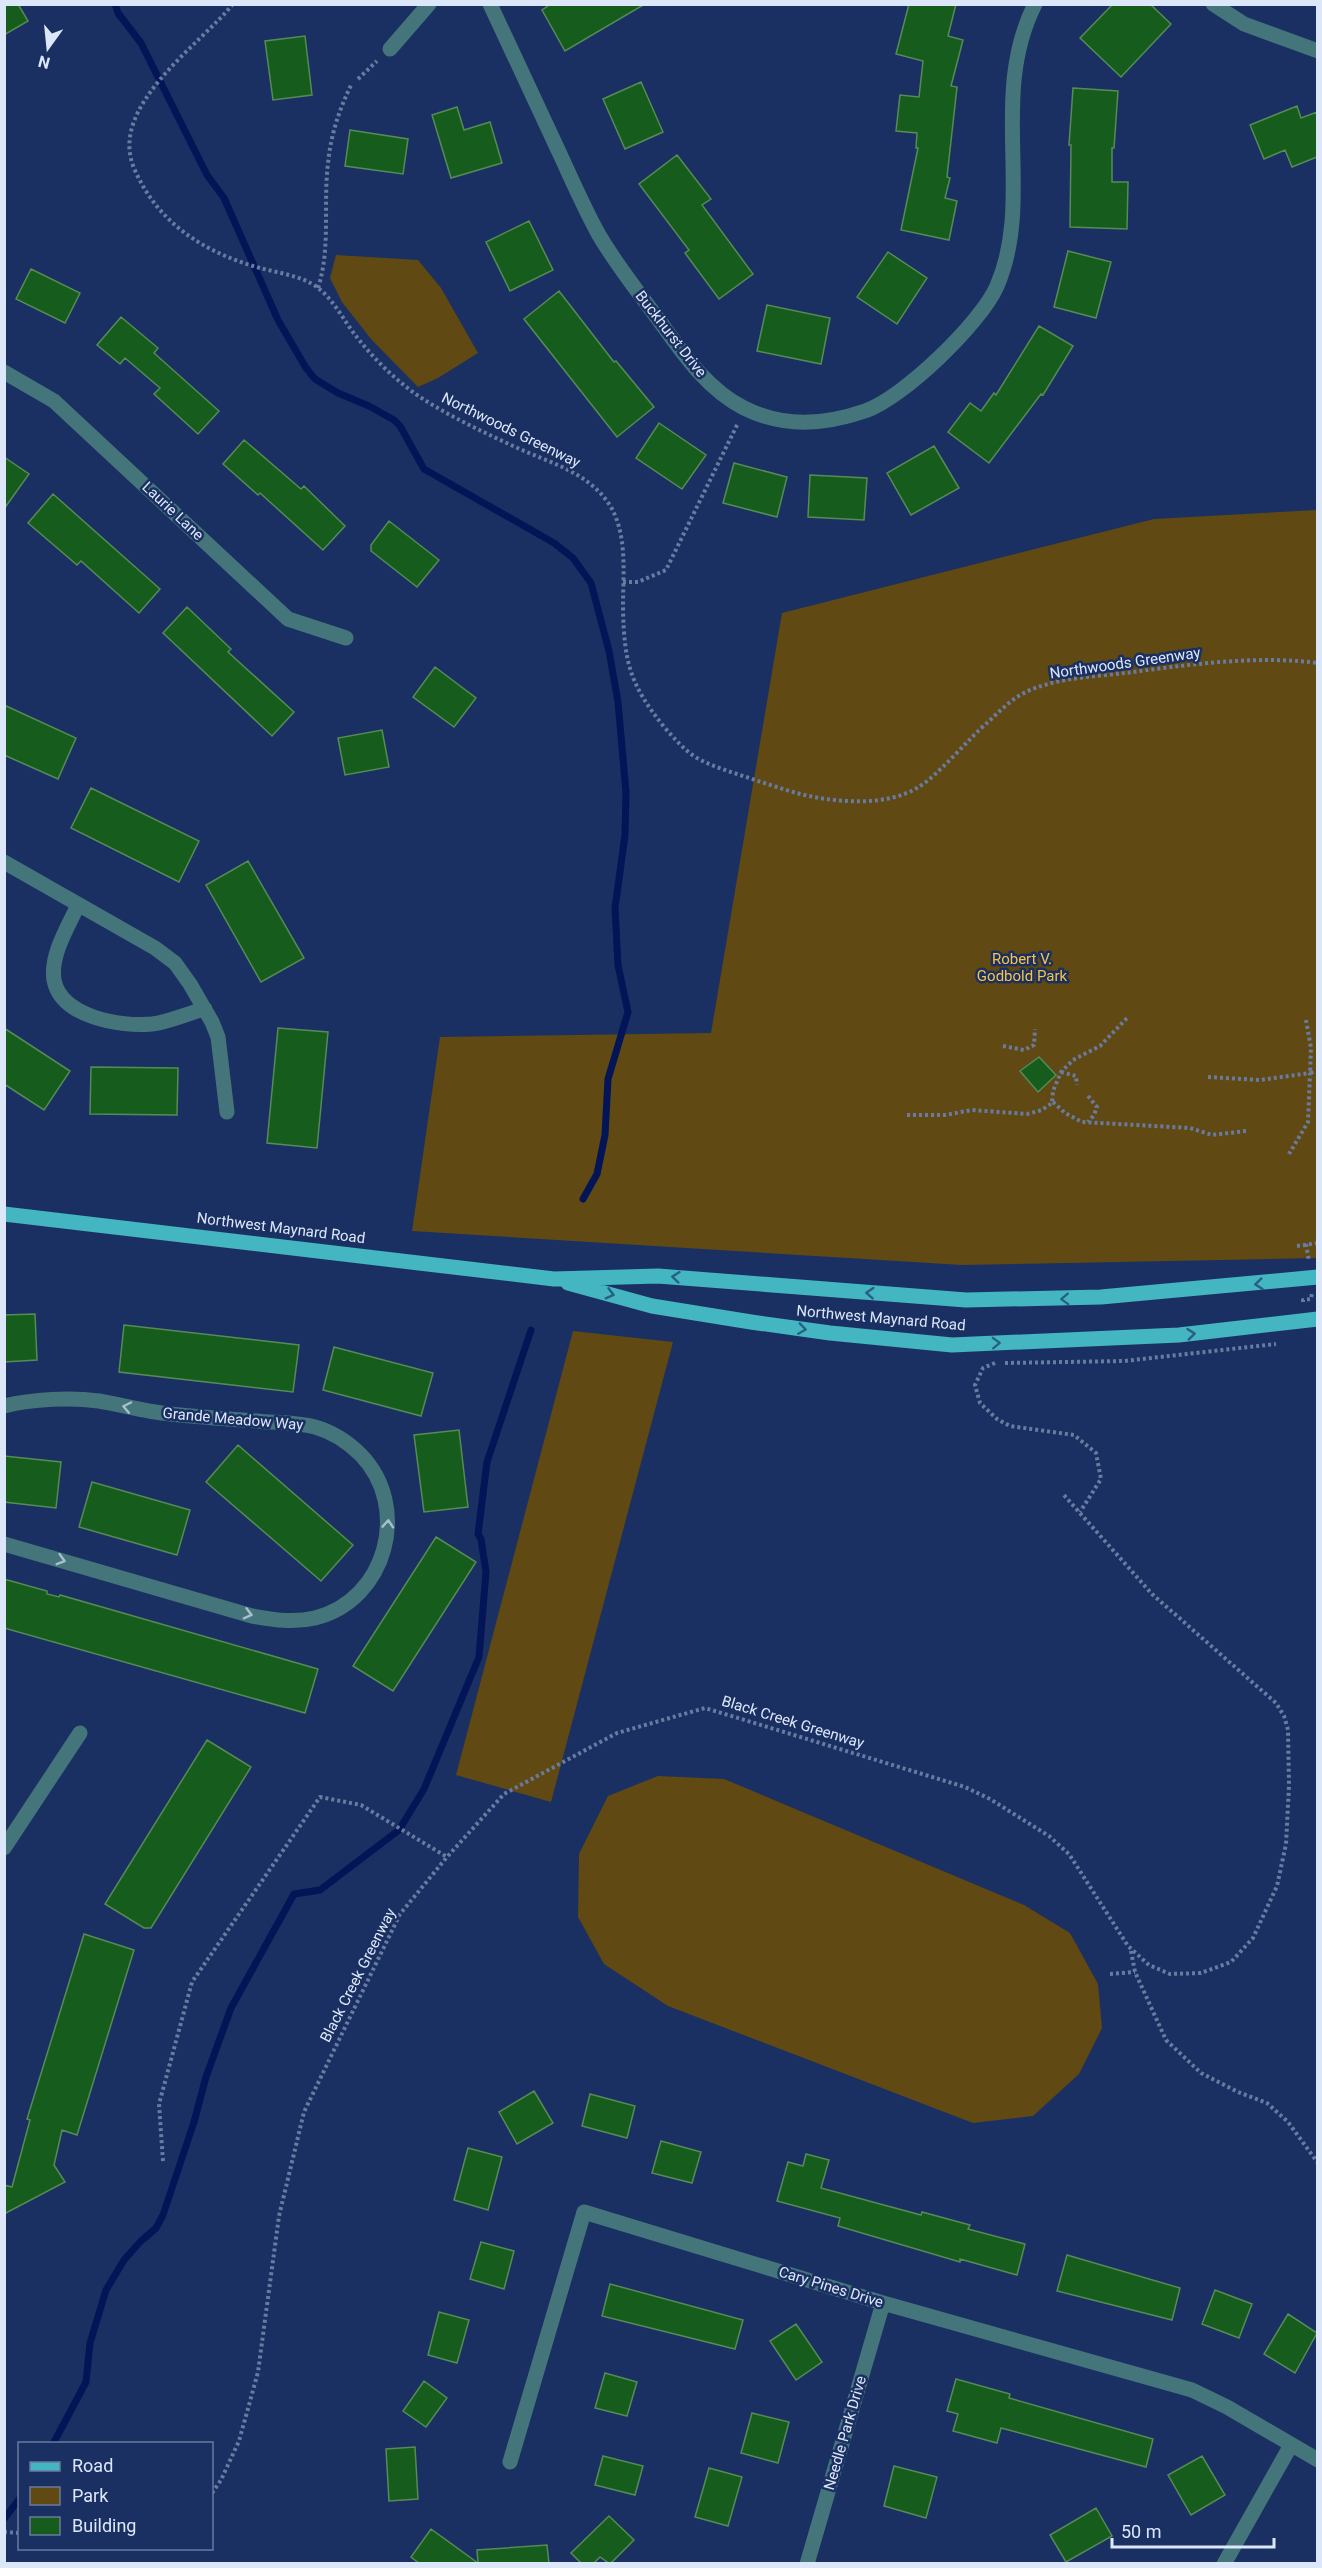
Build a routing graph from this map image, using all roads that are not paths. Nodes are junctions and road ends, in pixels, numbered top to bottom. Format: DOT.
graph roads {
  1 [pos="429,4"];
  2 [pos="490,4"];
  3 [pos="1035,4"];
  4 [pos="1213,4"];
  5 [pos="390,49"];
  6 [pos="1317,51"];
  7 [pos="4,372"];
  8 [pos="346,638"];
  9 [pos="4,862"];
  10 [pos="78,905"];
  11 [pos="205,1008"];
  12 [pos="228,1112"];
  13 [pos="4,1214"];
  14 [pos="554,1279"];
  15 [pos="1315,1283"];
  16 [pos="1317,1318"];
  17 [pos="4,1406"];
  18 [pos="4,1544"];
  19 [pos="80,1733"];
  20 [pos="4,1848"];
  21 [pos="883,2303"];
  22 [pos="1291,2445"];
  23 [pos="1317,2460"];
  24 [pos="510,2462"];
  25 [pos="807,2564"];
  26 [pos="1224,2564"];
  1 -- 5 [label="street"];
  2 -- 3 [label="street, Buckhurst Drive"];
  4 -- 6 [label="street"];
  7 -- 8 [label="street, Laurie Lane"];
  9 -- 10 [label="street"];
  10 -- 11 [label="street"];
  10 -- 11 [label="street"];
  11 -- 12 [label="street"];
  13 -- 14 [label="main road, Northwest Maynard Road"];
  15 -- 14 [label="main road, Northwest Maynard Road, one-way"];
  14 -- 16 [label="main road, Northwest Maynard Road, one-way"];
  18 -- 17 [label="street, Grande Meadow Way, one-way"];
  19 -- 20 [label="street"];
  21 -- 22 [label="street, Cary Pines Drive"];
  21 -- 24 [label="street, Cary Pines Drive"];
  21 -- 25 [label="street, Needle Park Drive"];
  22 -- 23 [label="street, Cary Pines Drive"];
  22 -- 26 [label="street"];
}
